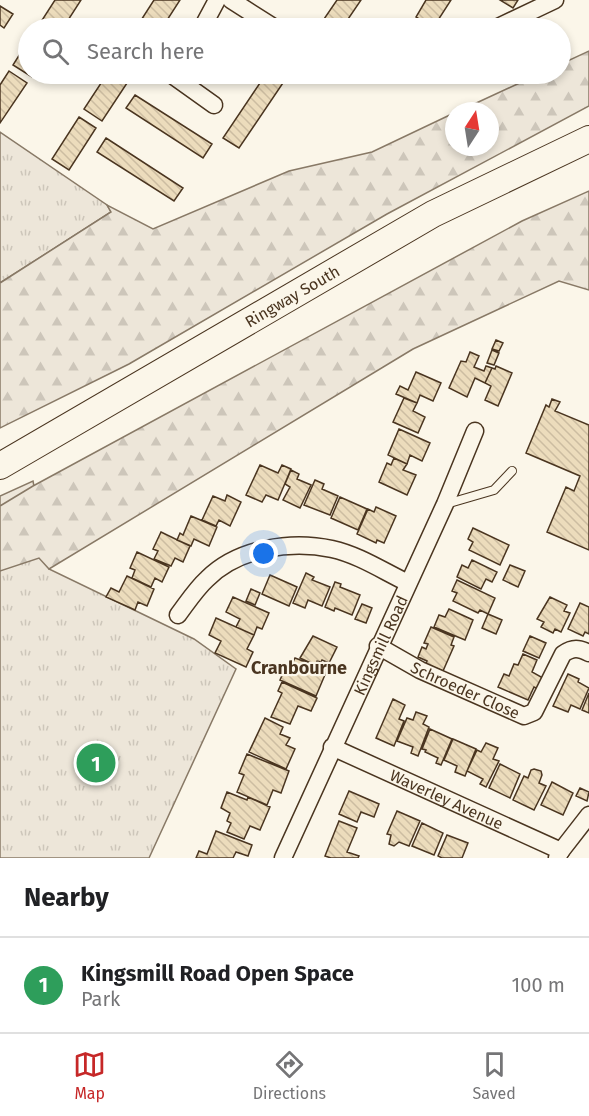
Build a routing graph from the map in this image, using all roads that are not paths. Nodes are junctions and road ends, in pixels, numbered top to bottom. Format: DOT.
graph roads {
  1 [pos="217,0"];
  2 [pos="555,0"];
  3 [pos="237,2"];
  4 [pos="207,18"];
  5 [pos="260,18"];
  6 [pos="517,18"];
  7 [pos="185,84"];
  8 [pos="214,105"];
  9 [pos="589,138"];
  10 [pos="476,431"];
  11 [pos="0,466"];
  12 [pos="512,471"];
  13 [pos="445,504"];
  14 [pos="408,583"];
  15 [pos="178,615"];
  16 [pos="378,646"];
  17 [pos="589,653"];
  18 [pos="332,747"];
  19 [pos="589,815"];
  20 [pos="559,854"];
  21 [pos="283,858"];
  1 -- 4 [label="street"];
  2 -- 6 [label="street"];
  3 -- 5 [label="street"];
  7 -- 8 [label="street"];
  9 -- 11 [label="main road, Ringway South"];
  10 -- 13 [label="street, Kingsmill Road"];
  12 -- 13 [label="lane"];
  13 -- 14 [label="street, Kingsmill Road"];
  14 -- 15 [label="street"];
  14 -- 16 [label="street, Kingsmill Road"];
  16 -- 17 [label="street, Schroeder Close"];
  16 -- 18 [label="street, Kingsmill Road"];
  18 -- 20 [label="street, Waverley Avenue"];
  18 -- 21 [label="street, Kingsmill Road"];
  19 -- 20 [label="street, Waverley Avenue"];
}
